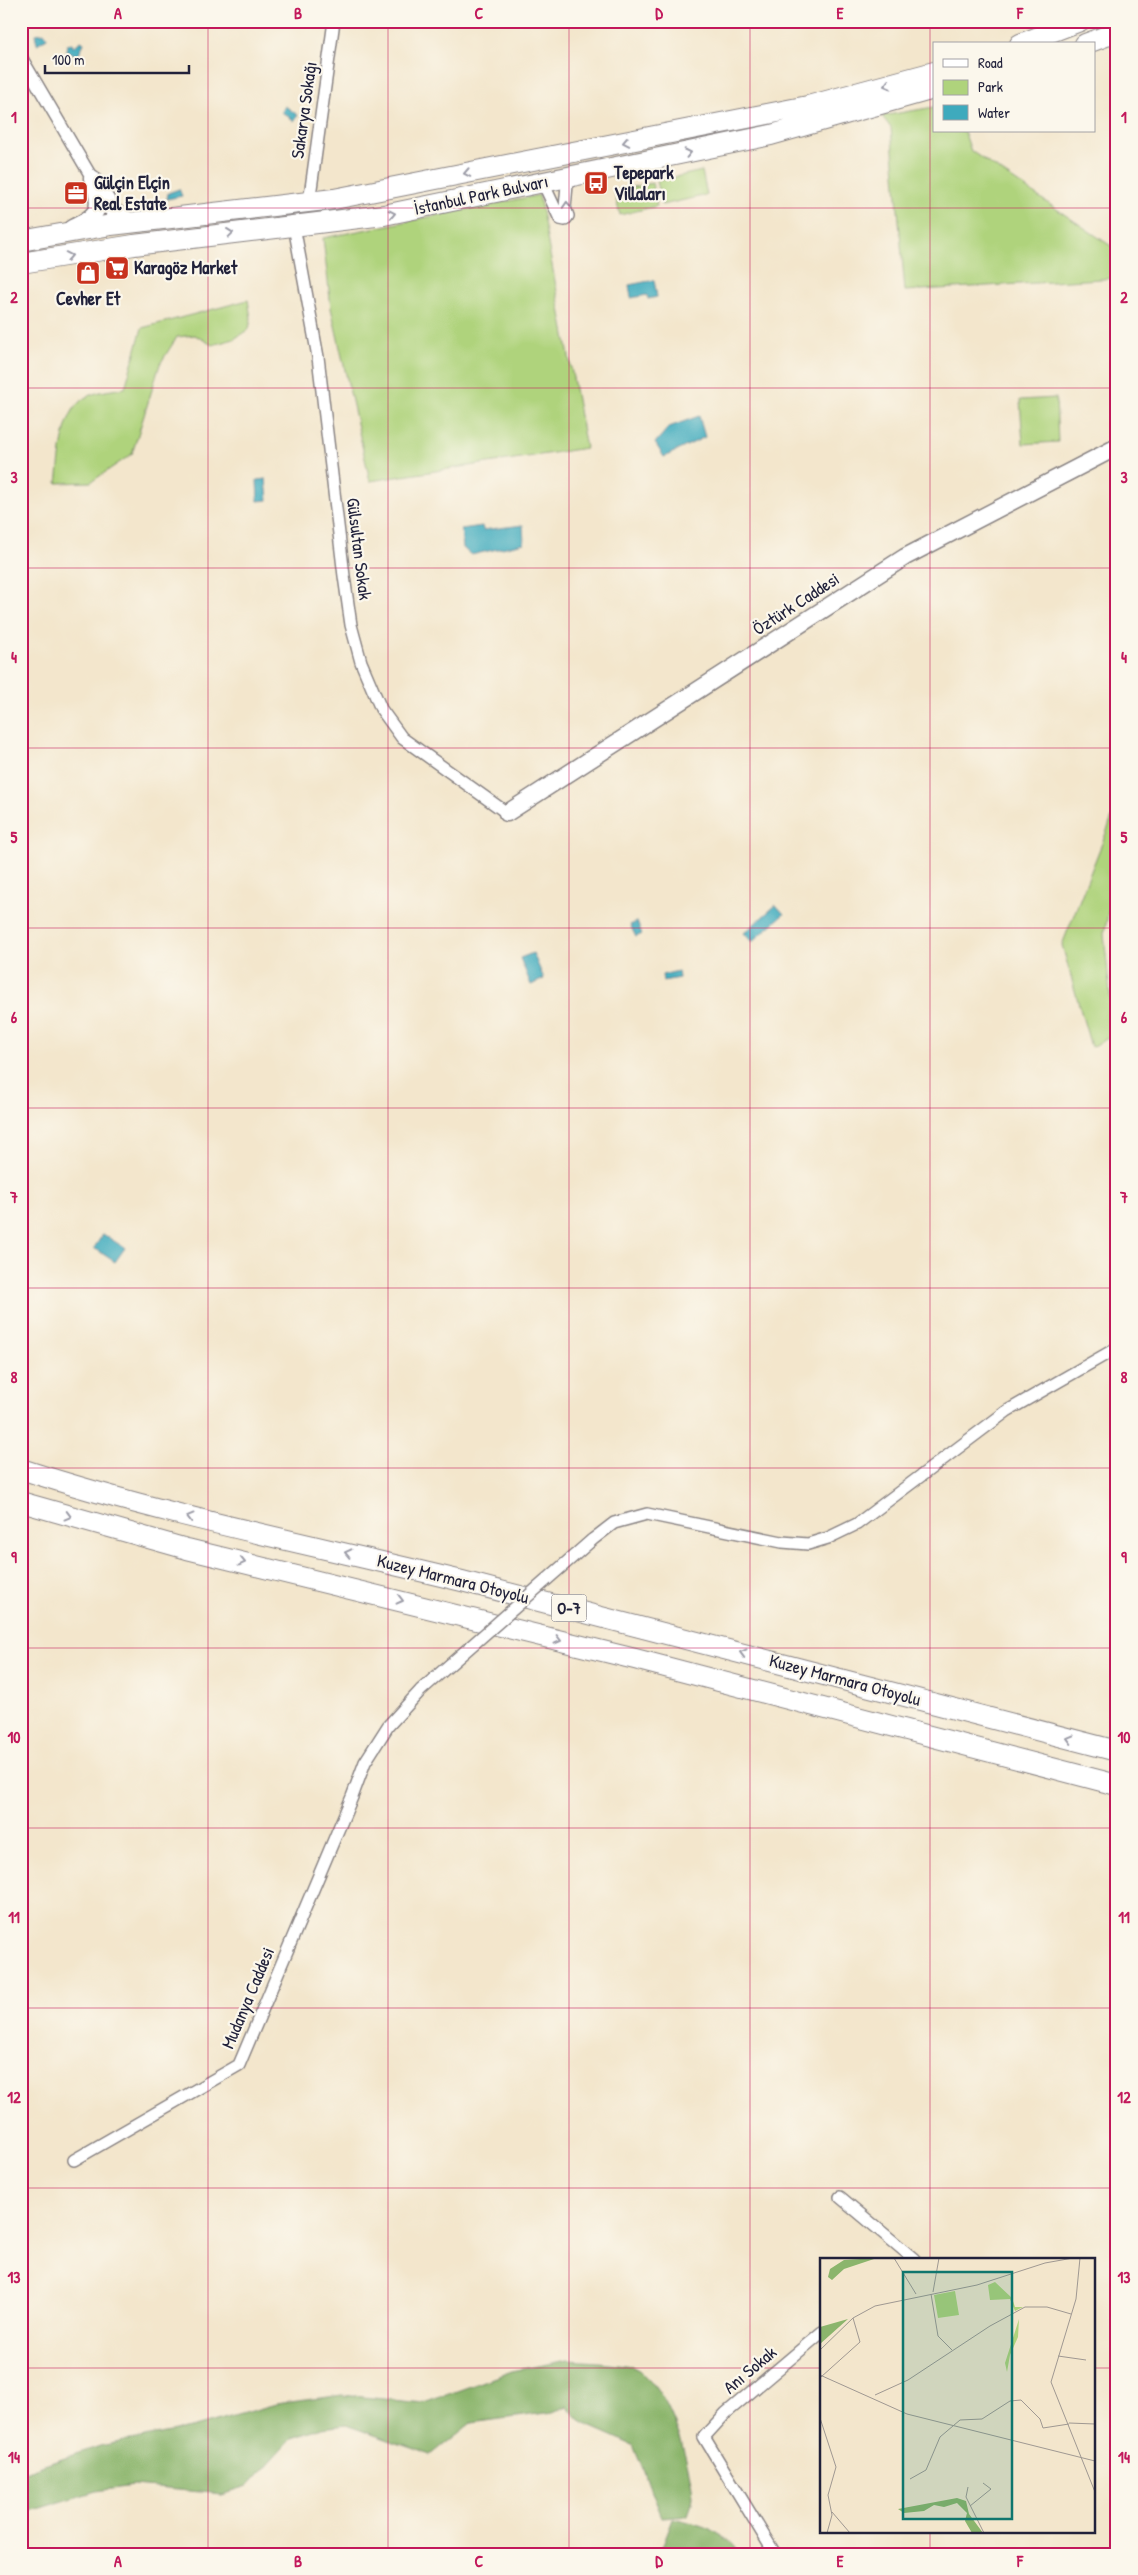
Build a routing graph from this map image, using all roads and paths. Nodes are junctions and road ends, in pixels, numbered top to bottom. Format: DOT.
graph roads {
  1 [pos="334,21"];
  2 [pos="1080,21"];
  3 [pos="1117,32"];
  4 [pos="1025,42"];
  5 [pos="1090,42"];
  6 [pos="21,57"];
  7 [pos="933,72"];
  8 [pos="933,89"];
  9 [pos="577,175"];
  10 [pos="92,178"];
  11 [pos="535,184"];
  12 [pos="308,203"];
  13 [pos="98,207"];
  14 [pos="113,222"];
  15 [pos="294,226"];
  16 [pos="60,233"];
  17 [pos="21,241"];
  18 [pos="134,245"];
  19 [pos="102,249"];
  20 [pos="21,263"];
  21 [pos="1117,447"];
  22 [pos="506,813"];
  23 [pos="1117,1348"];
  24 [pos="21,1469"];
  25 [pos="21,1502"];
  26 [pos="1117,1751"];
  27 [pos="1117,1785"];
  28 [pos="74,2160"];
  29 [pos="840,2197"];
  30 [pos="913,2258"];
  31 [pos="820,2334"];
  32 [pos="775,2554"];
  1 -- 12 [label="street, Sakarya Sokağı"];
  2 -- 4 [label="highway"];
  3 -- 5 [label="highway"];
  6 -- 10 [label="street"];
  7 -- 12 [label="highway, İstanbul Park Bulvarı, one-way"];
  9 -- 8 [label="highway, İstanbul Park Bulvarı, one-way"];
  9 -- 11 [label="highway, İstanbul Park Bulvarı"];
  11 -- 9 [label="street, one-way"];
  10 -- 13 [label="street"];
  10 -- 14 [label="street"];
  15 -- 11 [label="highway, İstanbul Park Bulvarı, one-way"];
  12 -- 14 [label="highway, İstanbul Park Bulvarı"];
  13 -- 14 [label="street"];
  13 -- 16 [label="street"];
  14 -- 16 [label="highway, İstanbul Park Bulvarı"];
  14 -- 18 [label="street"];
  14 -- 19 [label="street"];
  18 -- 15 [label="highway, İstanbul Park Bulvarı, one-way"];
  15 -- 22 [label="street, Gülsultan Sokak"];
  16 -- 17 [label="highway, İstanbul Park Bulvarı"];
  18 -- 19 [label="highway, İstanbul Park Bulvarı"];
  20 -- 19 [label="highway, İstanbul Park Bulvarı, one-way"];
  21 -- 22 [label="street, Öztürk Caddesi"];
  23 -- 28 [label="street, Mudanya Caddesi, bridge"];
  26 -- 24 [label="highway, Kuzey Marmara Otoyolu / O-7, one-way"];
  25 -- 27 [label="highway, Kuzey Marmara Otoyolu / O-7, one-way"];
  29 -- 30 [label="street"];
  31 -- 32 [label="street, Anı Sokak"];
}
